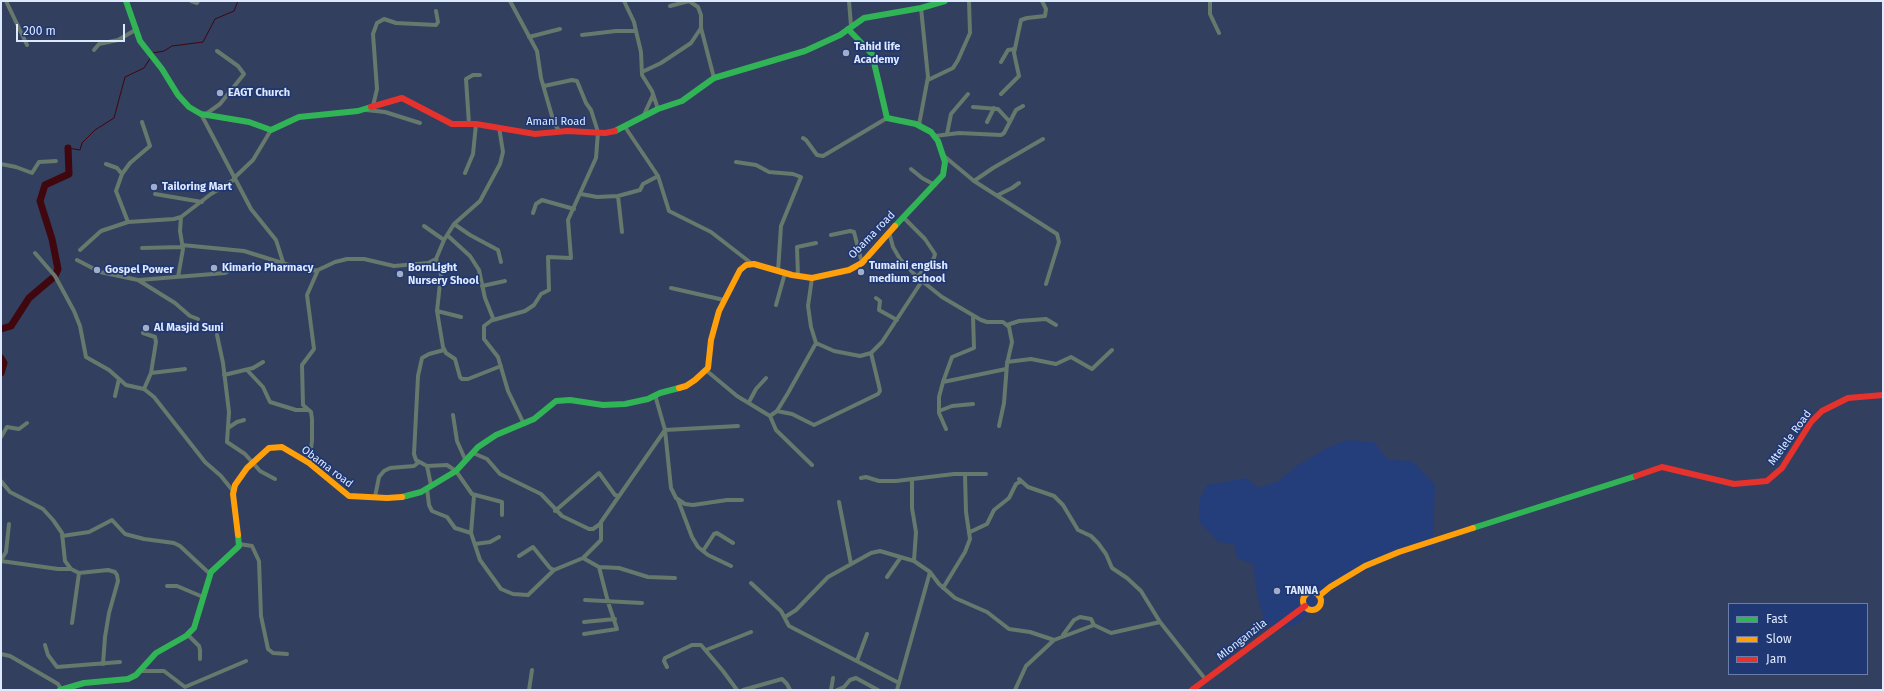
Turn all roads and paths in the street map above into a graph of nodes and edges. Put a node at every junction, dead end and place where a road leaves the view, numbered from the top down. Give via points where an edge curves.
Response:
1 (6, 1) edge
2 (126, 1) edge
3 (191, 1) edge
4 (198, 1) edge
5 (510, 1) edge
6 (624, 1) edge
7 (849, 1) edge
8 (946, 1) edge
9 (969, 1) edge
10 (1042, 1) edge
11 (1210, 1) edge
12 (670, 6) dead end
13 (921, 8) junction
14 (436, 11) dead end
15 (701, 28) junction
16 (850, 28) junction
17 (137, 29) junction
18 (560, 29) dead end
19 (636, 31) junction
20 (1219, 32) dead end
21 (582, 35) dead end
22 (529, 36) junction
23 (27, 45) dead end
24 (1015, 49) junction
25 (94, 50) dead end
26 (217, 51) dead end
27 (1001, 62) dead end
28 (642, 72) junction
29 (480, 75) dead end
30 (714, 78) junction
31 (928, 80) junction
32 (544, 86) junction
33 (968, 94) dead end
34 (1002, 94) dead end
35 (653, 96) junction
36 (1023, 106) dead end
37 (373, 107) junction
38 (973, 107) dead end
39 (994, 108) junction
40 (658, 109) junction
41 (361, 110) junction
42 (203, 114) junction
43 (643, 118) junction
44 (887, 118) junction
45 (142, 122) dead end
46 (987, 122) dead end
47 (1010, 122) junction
48 (420, 123) dead end
49 (469, 124) junction
50 (476, 124) junction
51 (919, 125) junction
52 (625, 127) junction
53 (499, 128) junction
54 (271, 130) junction
55 (559, 132) junction
56 (598, 132) junction
57 (947, 134) junction
58 (935, 136) junction
59 (803, 138) dead end
60 (1043, 139) dead end
61 (944, 156) junction
62 (56, 161) dead end
63 (736, 162) dead end
64 (1, 164) edge
65 (106, 164) dead end
66 (911, 168) dead end
67 (122, 174) junction
68 (465, 174) dead end
69 (658, 176) junction
70 (235, 178) junction
71 (974, 181) junction
72 (1019, 183) dead end
73 (935, 185) junction
74 (155, 194) dead end
75 (581, 194) junction
76 (998, 195) junction
77 (618, 196) junction
78 (202, 202) junction
79 (574, 209) junction
80 (533, 213) dead end
81 (181, 217) junction
82 (903, 217) junction
83 (128, 222) junction
84 (454, 224) junction
85 (424, 226) dead end
86 (622, 232) dead end
87 (889, 232) junction
88 (447, 235) junction
89 (831, 236) dead end
90 (444, 240) junction
91 (816, 243) dead end
92 (183, 246) junction
93 (142, 248) dead end
94 (80, 250) dead end
95 (35, 253) dead end
96 (436, 259) junction
97 (77, 260) dead end
98 (283, 262) junction
99 (501, 262) dead end
100 (751, 263) junction
101 (862, 263) junction
102 (237, 267) dead end
103 (318, 270) junction
104 (781, 272) junction
105 (798, 276) junction
106 (178, 277) junction
107 (917, 277) junction
108 (812, 278) junction
109 (138, 280) junction
110 (505, 281) dead end
111 (922, 281) junction
112 (1046, 284) dead end
113 (482, 286) junction
114 (671, 288) dead end
115 (876, 298) dead end
116 (724, 300) junction
117 (776, 305) dead end
118 (437, 311) junction
119 (973, 316) junction
120 (461, 317) dead end
121 (198, 319) dead end
122 (493, 320) junction
123 (897, 320) junction
124 (1007, 325) junction
125 (1056, 325) dead end
126 (143, 333) dead end
127 (217, 335) dead end
128 (816, 343) junction
129 (444, 350) junction
130 (1112, 350) dead end
131 (871, 353) junction
132 (263, 362) dead end
133 (1007, 362) junction
134 (501, 366) junction
135 (185, 369) dead end
136 (1006, 369) junction
137 (247, 370) junction
138 (706, 371) junction
139 (151, 373) junction
140 (224, 374) junction
141 (766, 378) dead end
142 (119, 379) junction
143 (942, 382) junction
144 (144, 389) junction
145 (655, 395) junction
146 (1883, 395) edge
147 (115, 396) dead end
148 (749, 402) junction
149 (973, 404) dead end
150 (308, 410) junction
151 (777, 411) junction
152 (939, 411) junction
153 (453, 415) dead end
154 (770, 416) junction
155 (244, 420) dead end
156 (27, 423) dead end
157 (524, 425) junction
158 (738, 426) dead end
159 (999, 426) dead end
160 (228, 428) junction
161 (946, 429) dead end
162 (665, 430) junction
163 (1, 437) edge
164 (473, 453) junction
165 (465, 459) junction
166 (253, 462) junction
167 (419, 462) junction
168 (308, 463) junction
169 (812, 465) dead end
170 (427, 466) junction
171 (456, 471) junction
172 (966, 474) junction
173 (986, 474) dead end
174 (861, 478) dead end
175 (275, 479) dead end
176 (912, 480) junction
177 (1, 481) edge
178 (429, 487) junction
179 (233, 491) junction
180 (474, 496) junction
181 (619, 496) junction
182 (375, 497) junction
183 (678, 500) junction
184 (742, 500) dead end
185 (839, 502) dead end
186 (555, 511) junction
187 (502, 515) dead end
188 (9, 524) dead end
189 (600, 524) junction
190 (970, 532) junction
191 (471, 533) junction
192 (62, 536) junction
193 (499, 537) dead end
194 (733, 543) dead end
195 (239, 544) junction
196 (475, 544) junction
197 (702, 551) junction
198 (519, 556) dead end
199 (901, 557) junction
200 (583, 558) junction
201 (1, 560) edge
202 (914, 561) junction
203 (852, 564) junction
204 (731, 566) dead end
205 (599, 567) junction
206 (71, 569) junction
207 (554, 570) junction
208 (930, 572) junction
209 (79, 573) junction
210 (210, 574) junction
211 (887, 577) dead end
212 (675, 578) dead end
213 (751, 583) dead end
214 (167, 586) dead end
215 (943, 588) junction
216 (1319, 596) junction
217 (203, 597) junction
218 (585, 600) dead end
219 (608, 602) junction
220 (642, 603) dead end
221 (1305, 606) junction
222 (785, 617) junction
223 (615, 619) junction
224 (584, 622) dead end
225 (1160, 622) junction
226 (72, 623) dead end
227 (1094, 625) junction
228 (750, 632) dead end
229 (584, 634) dead end
230 (868, 634) dead end
231 (188, 635) junction
232 (1062, 636) junction
233 (1054, 640) junction
234 (46, 645) dead end
235 (706, 650) junction
236 (1, 654) edge
237 (287, 654) dead end
238 (200, 659) dead end
239 (246, 661) dead end
240 (857, 661) junction
241 (120, 662) dead end
242 (103, 664) junction
243 (667, 667) dead end
244 (532, 670) dead end
245 (139, 671) junction
246 (834, 678) dead end
247 (1206, 680) junction
248 (899, 683) junction
249 (60, 690) edge
250 (529, 690) edge
251 (736, 690) edge
252 (744, 690) edge
253 (790, 690) edge
254 (831, 690) edge
255 (837, 690) edge
256 (878, 690) edge
257 (897, 690) edge
258 (1015, 690) edge
259 (1192, 690) edge

1 - 23 street
2 - 17 street
3 - 4 street
5 - 22 street
6 - 19 street
7 - 16 street
8 - 13 street, Amani Road
9 - 31 street via 970,33 958,60 953,68
10 - 24 street via 1046,15 1021,20
11 - 20 street via 1210,14
12 - 15 street via 685,1 695,4 701,15
13 - 16 street, Amani Road via 864,18
13 - 31 street
14 - 37 street via 436,25 396,23 384,19 378,23 373,34 377,89
15 - 28 street via 691,43
15 - 30 street
16 - 30 street, Amani Road via 805,51
16 - 44 street via 872,54
17 - 25 street via 118,40 100,44
17 - 42 street via 140,41 178,95 189,107
18 - 22 street
19 - 21 street
19 - 28 street
22 - 32 street via 538,54
24 - 27 street via 1008,50
24 - 34 street via 1019,76
26 - 42 street via 238,66 244,74 220,104
28 - 35 street
29 - 49 street via 466,79
30 - 40 street, Amani Road via 682,101
31 - 51 street
32 - 55 street
32 - 56 street via 578,81
33 - 57 street via 951,114
35 - 40 street
35 - 43 street
36 - 47 street via 1016,110
37 - 41 street, Amani Road
37 - 49 street, Amani Road via 402,98 447,122
38 - 39 street
39 - 46 street
39 - 47 street via 1000,110
40 - 43 street, Amani Road
41 - 48 street via 381,111
41 - 54 street, Amani Road via 299,117
42 - 54 street via 249,122
42 - 70 street
43 - 52 street, Amani Road
44 - 51 street
44 - 59 street via 823,156 818,155
45 - 67 street via 150,146 130,163
47 - 57 street via 1001,136
49 - 50 street, Amani Road
50 - 53 street, Amani Road
50 - 68 street via 473,154
51 - 58 street
52 - 56 street, Amani Road via 611,133
52 - 69 street
53 - 55 street, Amani Road via 530,134
53 - 84 street via 503,152 500,164 480,201
54 - 70 street via 253,160
55 - 56 street, Amani Road
56 - 75 street via 596,158
57 - 58 street
58 - 61 street, Obama road
60 - 71 street
61 - 71 street
61 - 73 street, Obama road via 943,175
62 - 64 street via 39,162 32,173
63 - 104 street via 756,165 769,172 801,177 781,226
65 - 67 street via 117,168
66 - 73 street
67 - 83 street via 116,191
69 - 77 street via 643,184 640,190
69 - 100 street via 669,210 711,232
70 - 78 street
70 - 98 street via 250,209 273,235
71 - 76 street
72 - 76 street
73 - 82 street, Obama road
74 - 78 street
75 - 77 street via 597,198
75 - 79 street
76 - 112 street via 1054,231 1059,238 1055,260
77 - 86 street
78 - 81 street
79 - 80 street via 543,200 536,204
79 - 122 street via 568,221 571,258 548,257 549,290 541,294 528,309
81 - 83 street
81 - 92 street via 179,224
82 - 87 street, Obama road
82 - 107 street via 935,253 934,258
83 - 94 street via 101,231
84 - 88 street
84 - 99 street via 498,250
85 - 90 street
87 - 101 street, Obama road
87 - 107 street via 896,254
88 - 90 street
88 - 113 street via 474,260
89 - 101 street via 854,232
90 - 96 street
91 - 105 street via 797,247
92 - 93 street
92 - 98 street via 244,251
92 - 106 street
95 - 142 street via 55,276 74,311 80,326 86,357
96 - 103 street via 428,264 394,266 364,259 346,259
96 - 118 street via 441,274
97 - 109 street via 95,270
98 - 103 street via 305,270
100 - 104 street, Obama road
100 - 116 street via 740,270
101 - 108 street, Obama road via 849,270
102 - 106 street via 225,273
103 - 150 street via 307,294 314,348 302,364 302,405
104 - 105 street, Obama road
104 - 117 street
105 - 108 street, Obama road
106 - 109 street
107 - 111 street
108 - 128 street via 808,306
109 - 121 street
110 - 113 street
111 - 119 street
111 - 123 street
113 - 122 street
114 - 116 street
115 - 123 street via 880,302 878,309
116 - 138 street via 711,340 711,353
118 - 120 street
118 - 129 street
119 - 124 street via 987,322 1003,322
119 - 143 street via 974,348 952,357
122 - 134 street via 485,325 484,338 498,357
123 - 131 street
124 - 125 street via 1019,321 1046,319
124 - 133 street via 1012,340
126 - 139 street via 156,337
127 - 140 street
128 - 131 street via 840,353 860,356
128 - 151 street
129 - 134 street via 455,359 458,374 462,379 472,378
129 - 167 street via 426,356 419,366 414,451 415,460
130 - 133 street via 1092,369 1071,357 1056,364 1031,359
131 - 151 street via 880,391 878,394 814,426 792,414
132 - 137 street
133 - 136 street
134 - 157 street via 508,391
135 - 139 street
136 - 143 street
136 - 159 street via 1004,403
137 - 140 street
137 - 150 street via 262,387 270,402 296,410
138 - 145 street, Obama road via 686,386
138 - 148 street via 737,396
139 - 144 street
140 - 160 street via 229,412
141 - 148 street
142 - 144 street via 130,386
142 - 147 street
143 - 152 street
144 - 179 street via 158,401 205,462
145 - 157 street, Obama road via 642,401 615,405 561,399
145 - 162 street
146 - 216 street, Mtelele Road via 1848,398 1822,411 1811,422 1782,468 1767,481 1734,484 1665,467 1399,552 1365,566
148 - 154 street
149 - 152 street via 957,405
150 - 168 street via 312,415 313,434
151 - 154 street
152 - 161 street
153 - 165 street via 457,441
154 - 169 street via 776,430
155 - 160 street
156 - 163 street via 19,429 7,427
157 - 164 street, Obama road via 496,434
158 - 162 street
160 - 166 street via 228,444 240,450
162 - 181 street
162 - 183 street via 671,488
164 - 165 street, Obama road
164 - 186 street via 487,459 498,472 542,494
165 - 171 street, Obama road
166 - 168 street, Obama road via 269,448 278,446
166 - 175 street via 260,471
166 - 179 street, Obama road
167 - 170 street
167 - 182 street via 414,466 388,468 384,471
168 - 182 street, Obama road via 349,496
170 - 171 street via 447,466
170 - 178 street
171 - 178 street, Obama road
171 - 180 street
172 - 173 street
172 - 176 street
172 - 190 street via 966,512
174 - 176 street via 879,481
176 - 202 street via 912,508 916,532
177 - 192 street via 10,492 46,511 58,526
178 - 182 street, Obama road via 409,496
178 - 191 street via 428,505 432,511 447,517 455,528
179 - 195 street
180 - 187 street via 502,502
180 - 191 street
181 - 186 street via 599,473
181 - 189 street
183 - 184 street via 693,505
183 - 197 street via 692,537
185 - 203 street
186 - 189 street via 588,529
188 - 201 street via 6,552
189 - 200 street via 601,540
190 - 215 street via 965,552
190 - 225 street via 987,524 994,510 1009,498 1020,480 1028,487 1054,496 1063,505 1078,530 1091,536 1098,543 1112,568 1128,578 1141,591
191 - 196 street
192 - 206 street via 65,561
192 - 210 street via 89,532 112,520 125,534 180,546
193 - 196 street via 490,542
194 - 197 street via 717,533 712,535
195 - 210 street via 238,548
195 - 237 street via 252,546 259,560 261,616 268,649
196 - 207 street via 480,560 499,587 509,593 528,595
197 - 204 street
198 - 207 street via 533,547
199 - 202 street
199 - 203 street via 880,551
199 - 211 street
200 - 205 street
200 - 207 street
201 - 206 street via 58,570
202 - 208 street
203 - 222 street via 825,579 796,610
205 - 212 street via 619,568 654,579
205 - 219 street
206 - 209 street
208 - 215 street
208 - 248 street
209 - 226 street
209 - 242 street via 102,570 112,571 117,575 118,582 105,636
210 - 217 street
213 - 222 street
214 - 217 street via 177,586
215 - 233 street via 959,600 987,612 1009,629 1030,632
216 - 221 street via 1314,593 1306,595 1303,600
216 - 221 street via 1320,604 1316,608 1311,610
217 - 231 street via 195,625
218 - 219 street
219 - 220 street
219 - 223 street
221 - 247 street, Mlonganzila
222 - 240 street via 789,626
223 - 224 street
223 - 229 street via 617,630
225 - 227 street via 1111,633
225 - 247 street
227 - 232 street
227 - 232 street via 1091,619 1080,617 1074,620
228 - 235 street
230 - 240 street
231 - 238 street via 198,646
231 - 245 street via 156,653
232 - 233 street
233 - 258 street via 1026,666
234 - 242 street via 48,655 57,667
235 - 243 street via 700,645 692,645 665,658
235 - 251 street
236 - 249 street via 10,656 58,684
239 - 245 street via 185,687 164,671
240 - 248 street
241 - 242 street
244 - 250 street
245 - 249 street via 125,680 99,681
246 - 254 street
247 - 259 street, Mlonganzila
248 - 257 street
252 - 253 street via 782,679
255 - 256 street via 856,678

